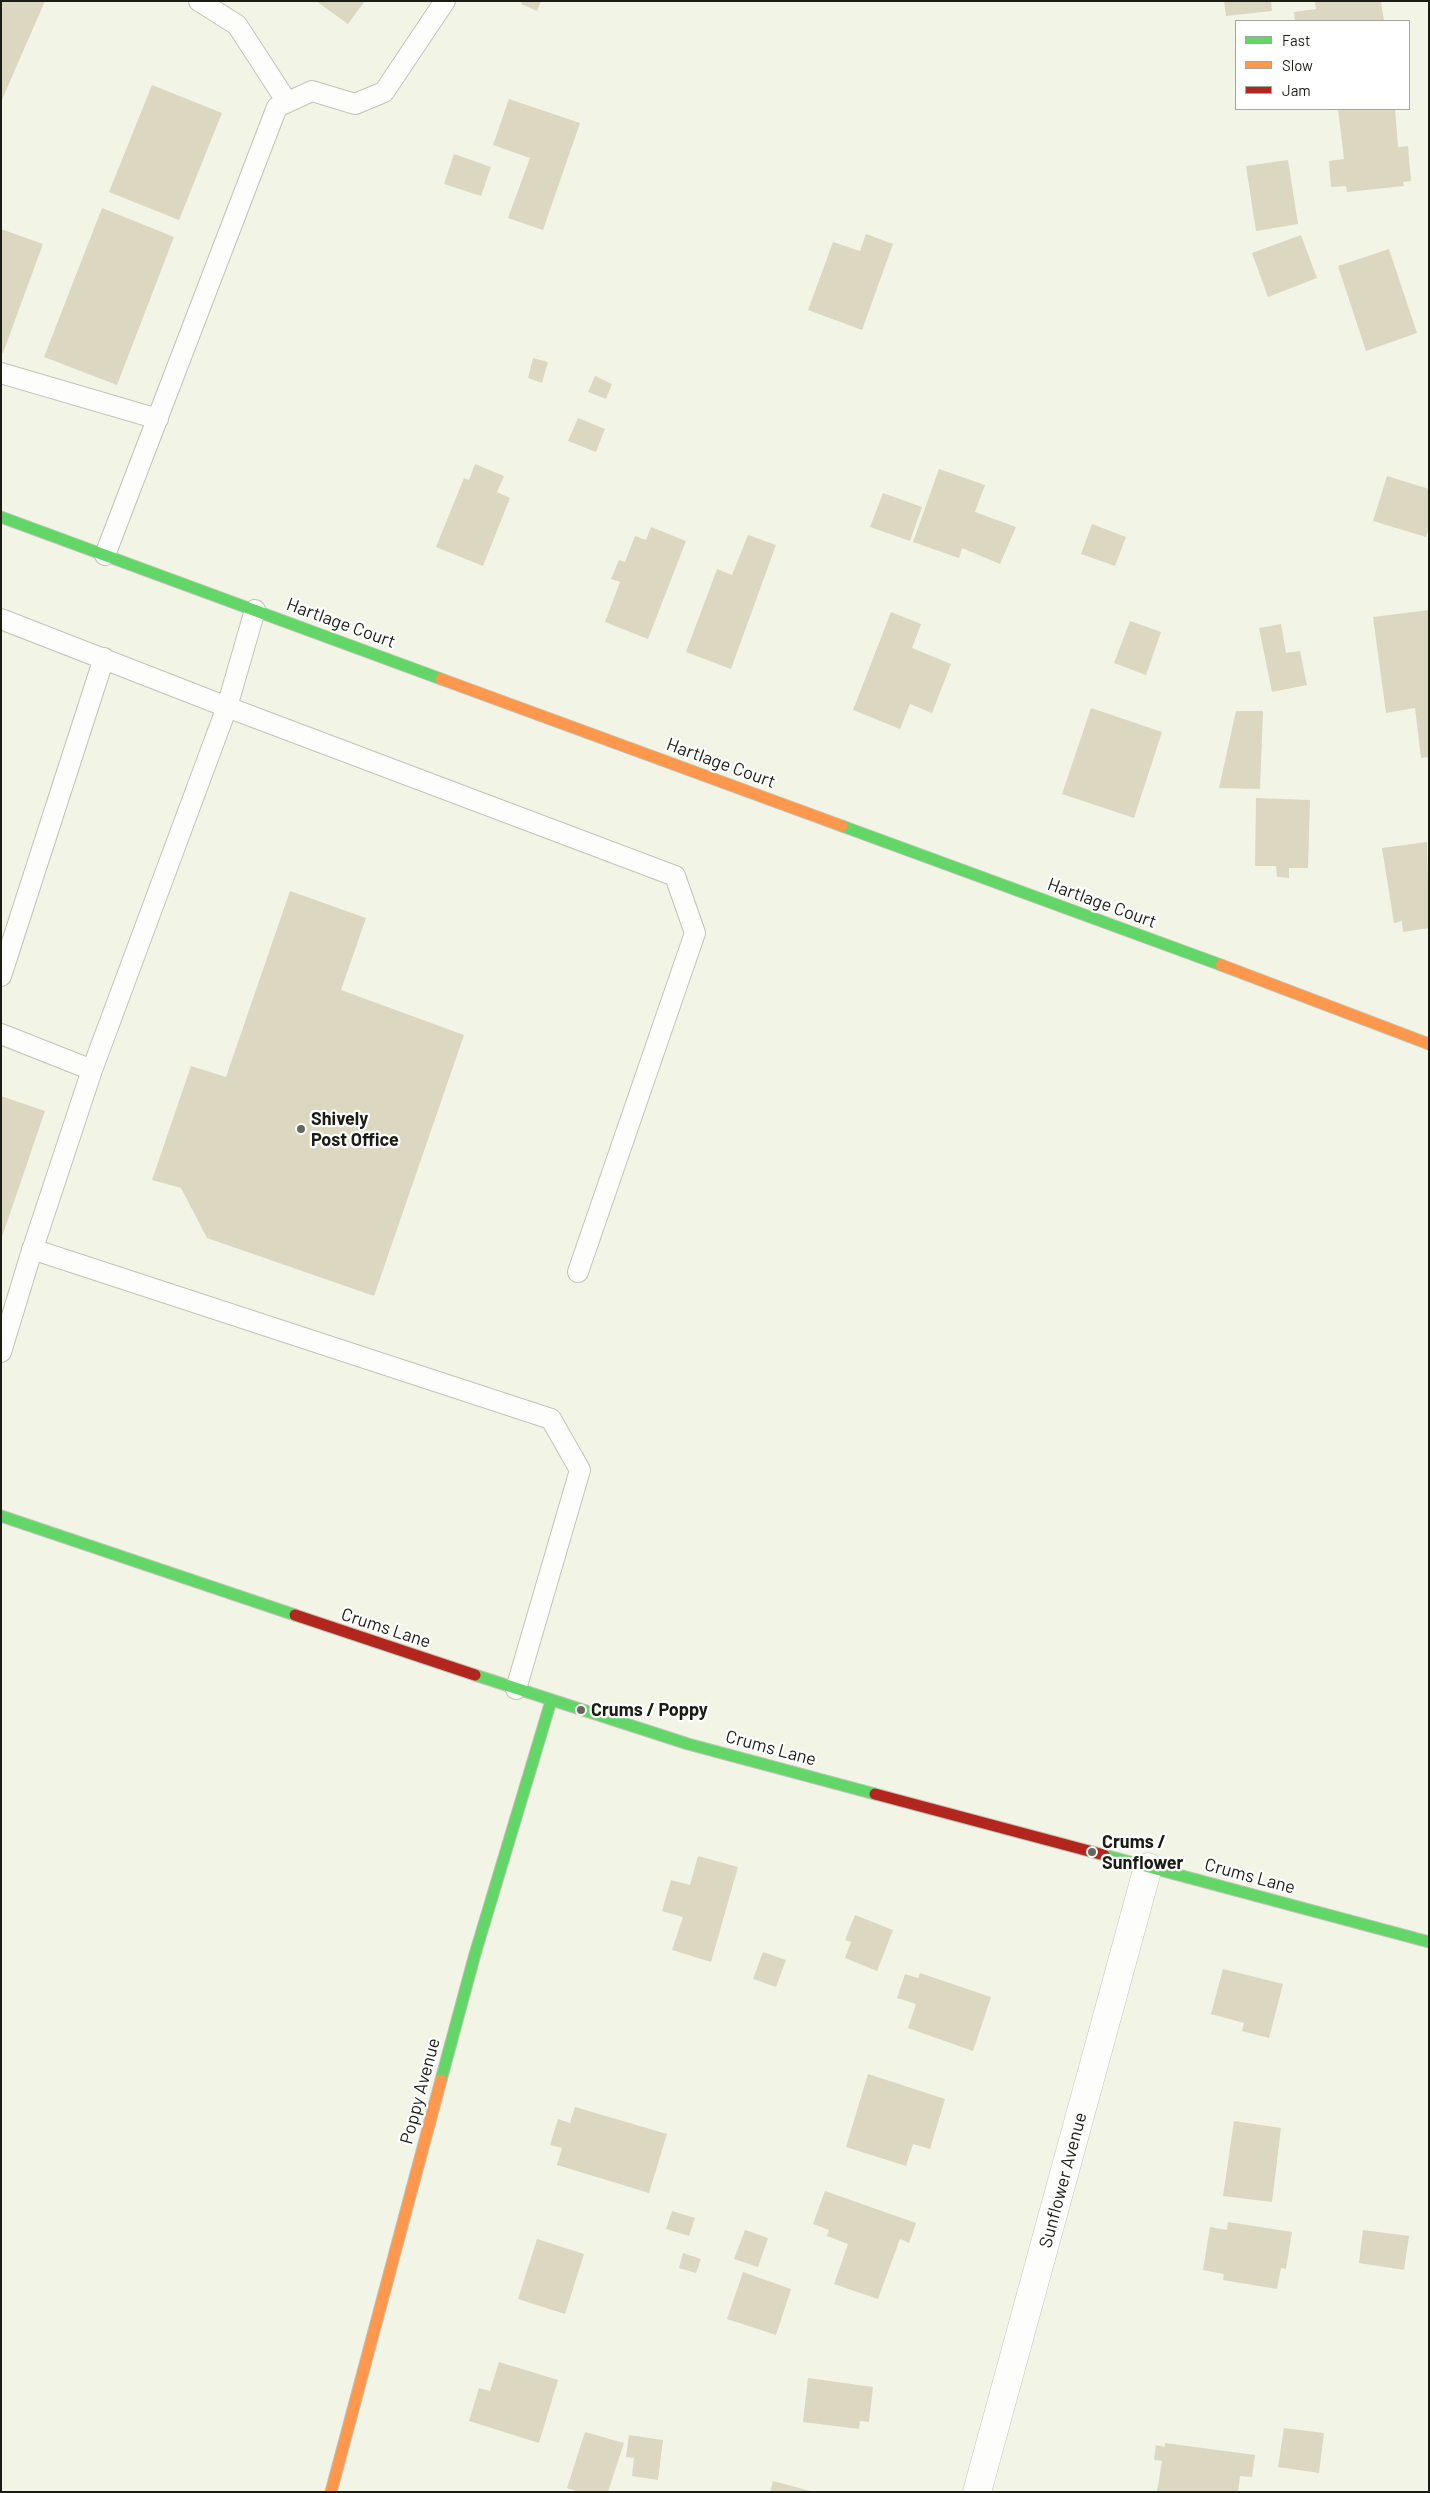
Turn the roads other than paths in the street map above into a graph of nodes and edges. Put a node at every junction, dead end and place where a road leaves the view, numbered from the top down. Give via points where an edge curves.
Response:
1 (200, 1) edge
2 (445, 1) edge
3 (287, 102) junction
4 (1, 373) edge
5 (158, 419) junction
6 (1, 517) edge
7 (105, 555) junction
8 (255, 610) junction
9 (1, 619) edge
10 (104, 658) junction
11 (227, 707) junction
12 (1, 976) edge
13 (1, 1034) edge
14 (1429, 1044) edge
15 (92, 1070) junction
16 (32, 1249) junction
17 (578, 1272) dead end
18 (1, 1352) edge
19 (1, 1516) edge
20 (516, 1689) junction
21 (551, 1701) junction
22 (1148, 1867) junction
23 (1429, 1942) edge
24 (331, 2492) edge
25 (977, 2492) edge

1 - 3 lane via 237,25
2 - 3 lane via 384,92 355,104 312,91
3 - 5 lane via 277,106
4 - 5 lane
5 - 7 lane
6 - 7 street, Hartlage Court
7 - 8 street, Hartlage Court
8 - 11 lane
8 - 14 street, Hartlage Court
9 - 10 lane
10 - 11 lane
10 - 12 lane
11 - 15 lane
11 - 17 lane via 676,876 695,933
13 - 15 lane
15 - 16 lane
16 - 18 lane
16 - 20 lane via 551,1419 580,1470
19 - 20 street, Crums Lane
20 - 21 street, Crums Lane
21 - 22 street, Crums Lane via 688,1744
21 - 24 street, Poppy Avenue via 475,1954
22 - 23 street, Crums Lane
22 - 25 street, Sunflower Avenue

